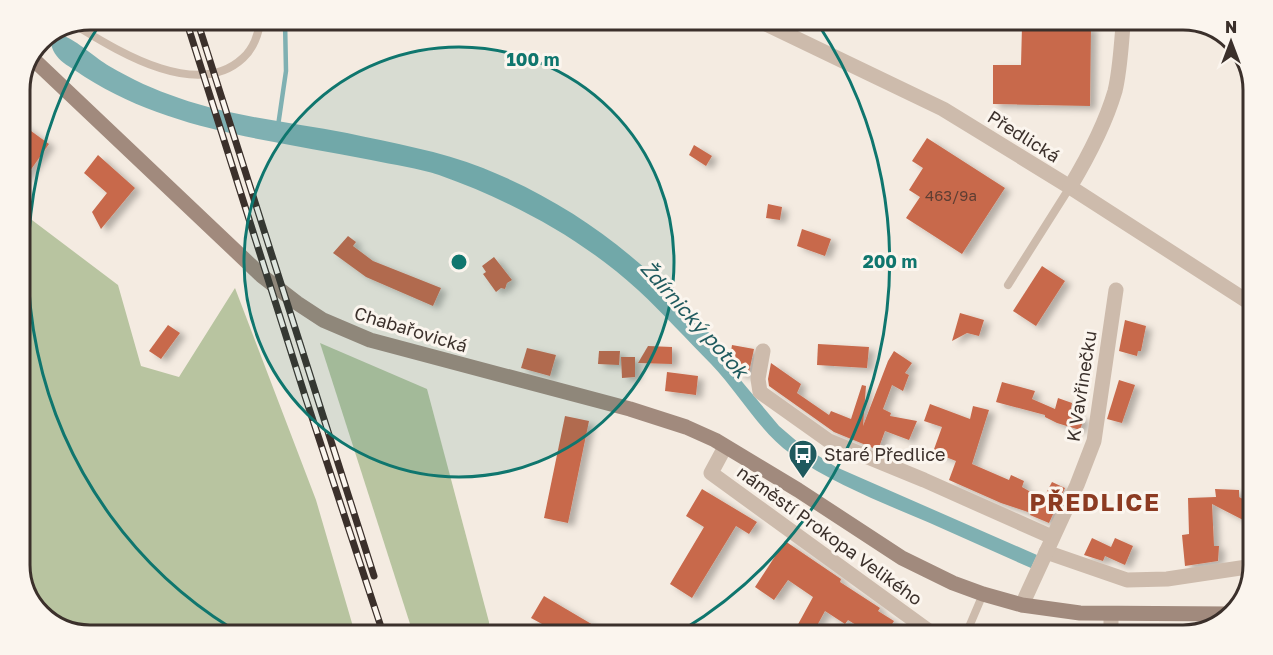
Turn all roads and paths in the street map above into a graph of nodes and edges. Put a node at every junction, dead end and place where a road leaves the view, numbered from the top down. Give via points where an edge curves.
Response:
1 (85, 30) edge
2 (258, 30) edge
3 (778, 30) edge
4 (1122, 30) edge
5 (36, 62) edge
6 (1070, 187) junction
7 (1008, 285) dead end
8 (1116, 290) dead end
9 (1243, 298) edge
10 (763, 351) dead end
11 (725, 447) junction
12 (1052, 537) junction
13 (1046, 552) junction
14 (1243, 567) edge
15 (983, 594) junction
16 (1022, 605) junction
17 (1111, 614) junction
18 (1218, 614) edge
19 (921, 625) edge
20 (970, 625) edge
21 (1111, 625) edge

1 - 2 lane via 152,65 199,74 228,69 240,61 255,41
3 - 6 street, Předlická via 943,109
4 - 6 street via 1115,89 1103,124
5 - 11 main road, Chabařovická via 262,276 323,320 391,347 659,417
6 - 7 lane
6 - 9 street, Předlická
8 - 12 street, K Vavřinečku via 1094,441
10 - 12 street via 758,378 760,392 829,441
11 - 15 main road, náměstí Prokopa Velikého via 902,558
11 - 19 street, náměstí Prokopa Velikého via 711,473
12 - 13 street, K Vavřinečku
13 - 14 street via 1127,580 1167,579
13 - 16 street
15 - 16 main road, náměstí Prokopa Velikého
15 - 20 lane
16 - 17 main road, náměstí Prokopa Velikého
17 - 18 main road, náměstí Prokopa Velikého
17 - 21 street

